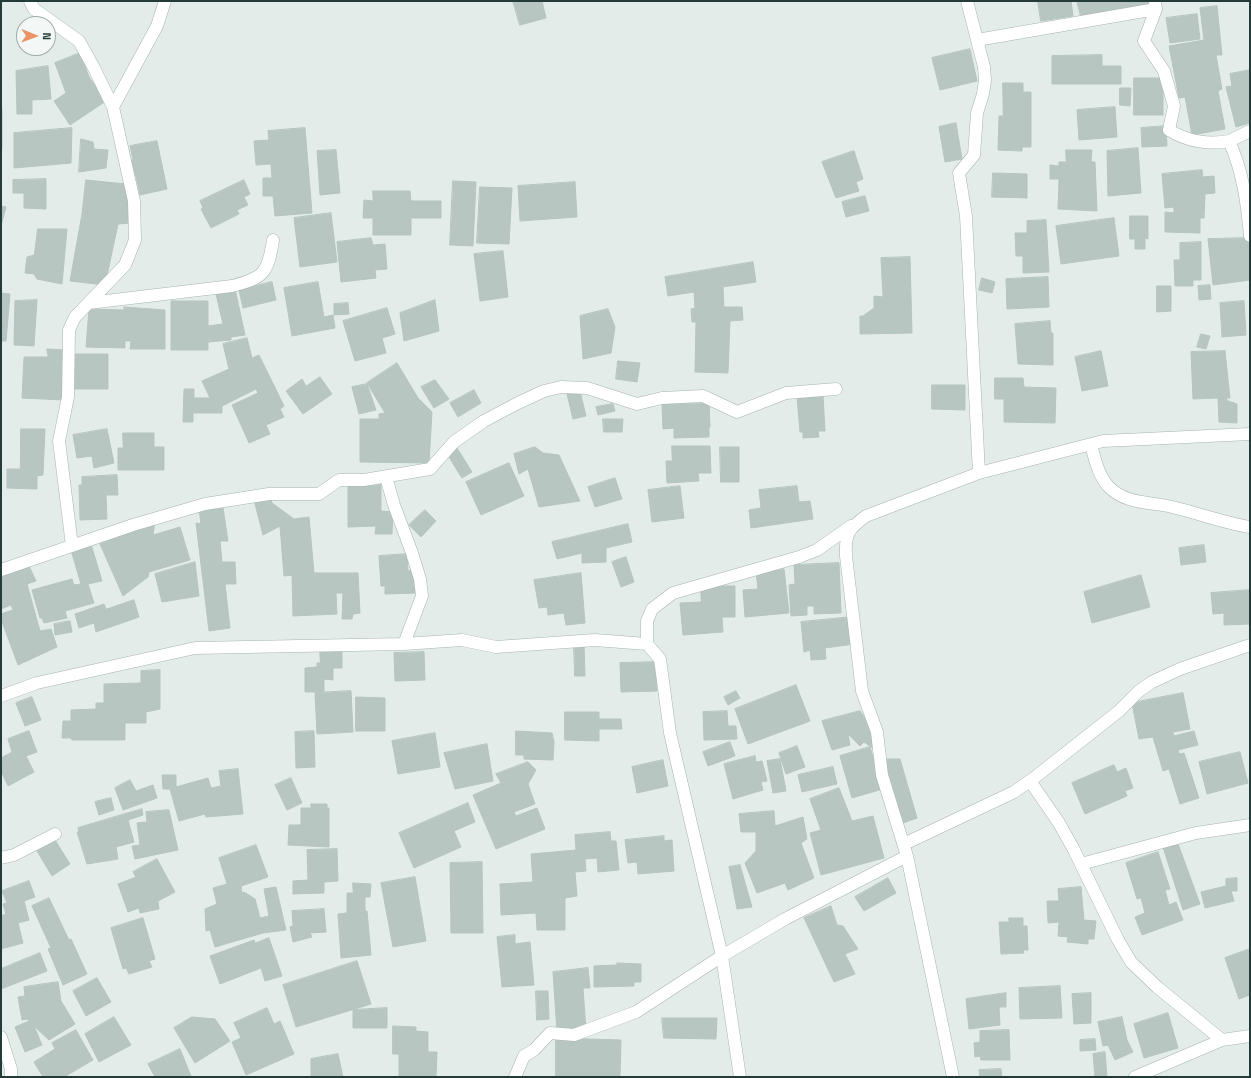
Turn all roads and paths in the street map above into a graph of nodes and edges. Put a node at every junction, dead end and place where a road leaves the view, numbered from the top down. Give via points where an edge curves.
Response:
1 (30, 1) edge
2 (166, 1) edge
3 (967, 1) edge
4 (1155, 5) edge
5 (977, 40) junction
6 (113, 107) junction
7 (1250, 131) edge
8 (1229, 142) junction
9 (1250, 236) edge
10 (273, 240) dead end
11 (89, 303) junction
12 (836, 389) dead end
13 (1250, 434) edge
14 (1091, 445) junction
15 (979, 473) junction
16 (386, 477) junction
17 (852, 526) junction
18 (1250, 527) edge
19 (72, 546) junction
20 (1, 570) edge
21 (404, 644) junction
22 (647, 644) junction
23 (1250, 646) edge
24 (1, 696) edge
25 (1030, 781) junction
26 (1250, 825) edge
27 (55, 834) dead end
28 (906, 850) junction
29 (1, 858) edge
30 (1081, 864) junction
31 (722, 956) junction
32 (1250, 1036) edge
33 (1, 1037) edge
34 (1222, 1040) junction
35 (11, 1077) edge
36 (515, 1077) edge
37 (740, 1077) edge
38 (953, 1077) edge
39 (1135, 1077) edge

1 - 6 street via 34,9 79,41
2 - 6 street via 157,26
3 - 5 street
4 - 5 street
4 - 8 street via 1144,41 1164,71 1174,106 1169,130 1180,137 1193,140
5 - 15 street via 984,67 983,94 976,113 974,155 958,173 966,216
6 - 11 street via 134,201 135,240 126,265
7 - 8 street
8 - 9 street via 1237,160 1247,206
10 - 11 street via 270,260 264,273 251,281 232,286
11 - 19 street via 75,317 69,330 68,397 59,441
12 - 16 street via 786,393 737,412 703,396 662,398 637,404 587,388 561,387 544,391 484,421 454,442 430,469
13 - 14 street via 1103,441
14 - 15 street
14 - 18 street via 1100,475 1116,494
15 - 17 street via 866,516
16 - 19 street via 339,480 318,494 269,494 205,504
16 - 21 street via 420,579 422,596
17 - 22 street via 817,550 799,557 673,593 652,609 647,621
17 - 28 street via 845,540 862,691 877,732 882,775
19 - 20 street
21 - 22 street via 462,640 496,646 595,640
21 - 24 street via 195,648 37,683
22 - 31 street via 660,659 670,733
23 - 25 street via 1180,669 1152,682
25 - 28 street
25 - 30 street via 1059,823
26 - 30 street via 1196,833
27 - 29 street via 14,855
28 - 31 street
28 - 38 street
30 - 34 street via 1131,962 1157,987
31 - 36 street via 636,1012 574,1035 550,1033 534,1050 524,1056
31 - 37 street
32 - 34 street
33 - 35 street
34 - 39 street

